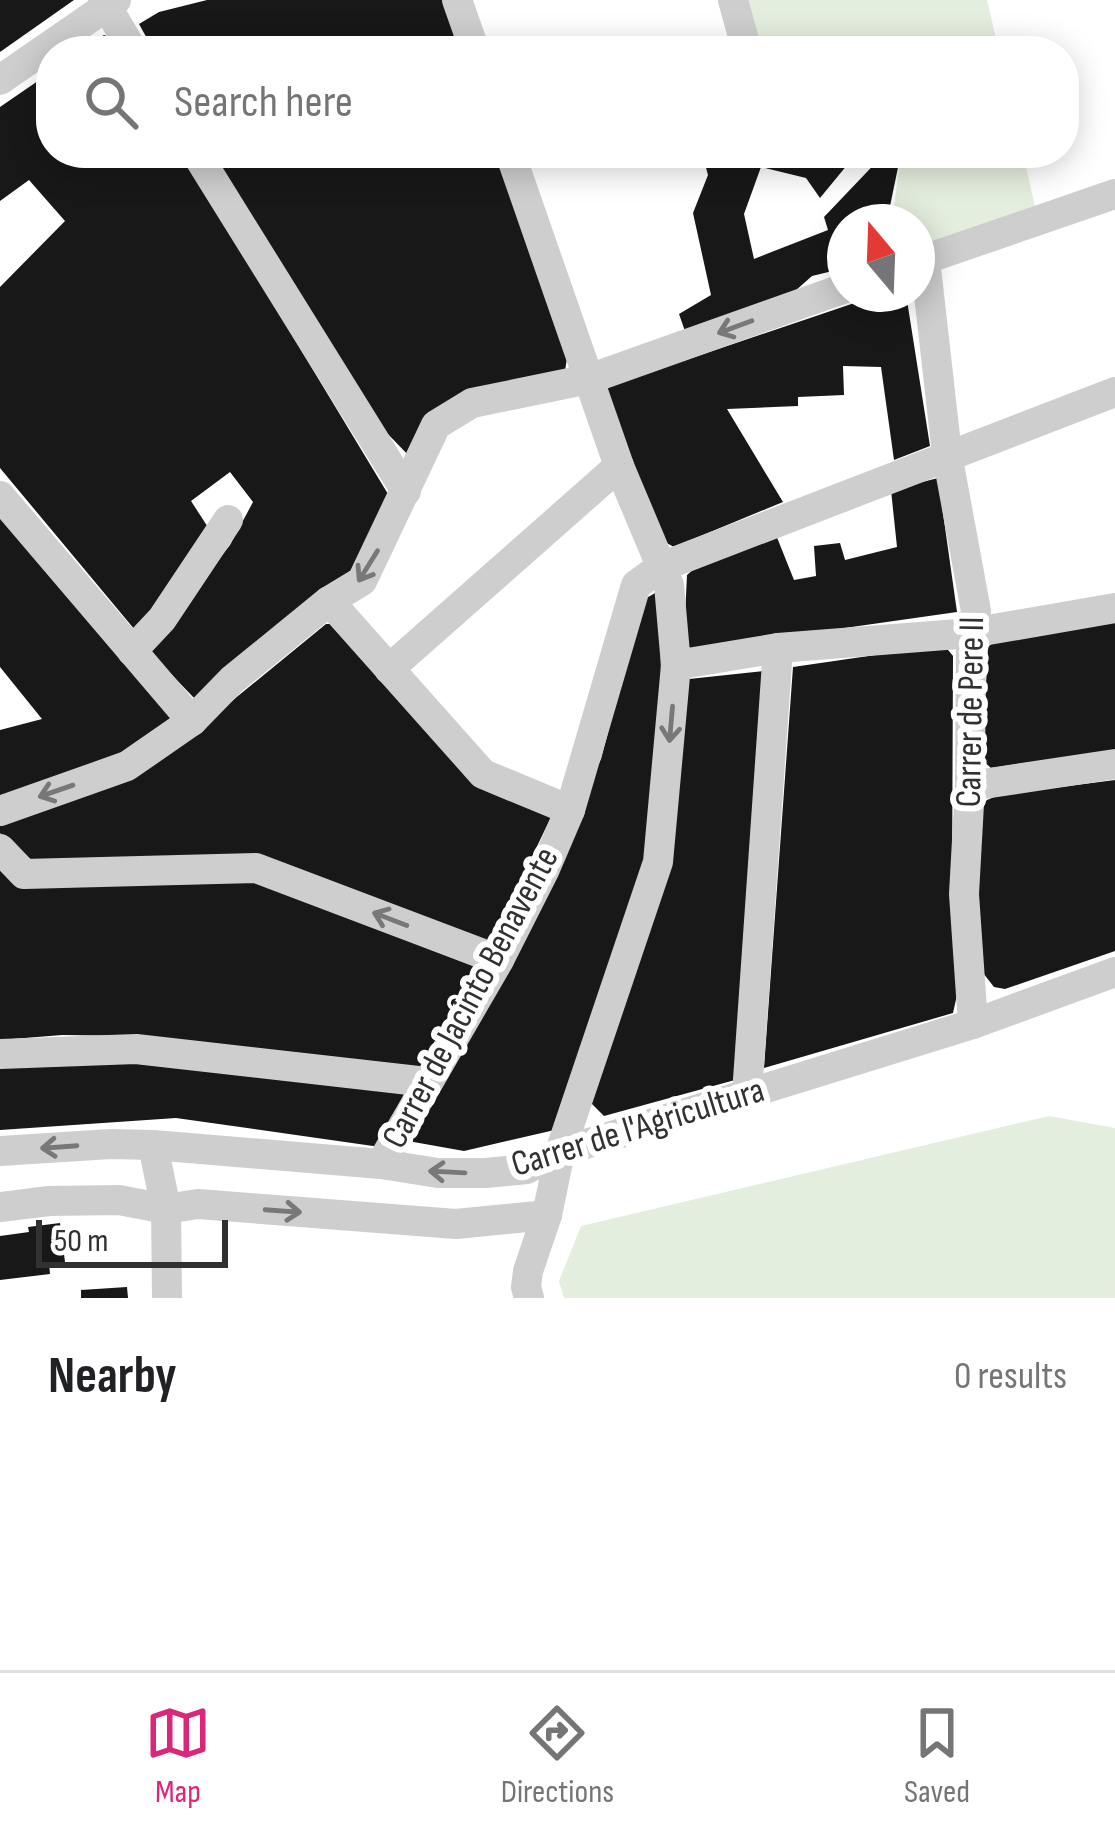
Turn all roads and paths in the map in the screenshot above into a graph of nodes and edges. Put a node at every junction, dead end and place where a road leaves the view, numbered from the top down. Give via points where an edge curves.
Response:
1 (457, 0) edge
2 (733, 0) edge
3 (108, 2) edge
4 (61, 36) edge
5 (125, 36) edge
6 (470, 36) edge
7 (743, 36) edge
8 (36, 54) edge
9 (0, 80) edge
10 (205, 168) edge
11 (515, 168) edge
12 (1115, 194) edge
13 (935, 255) edge
14 (827, 294) edge
15 (928, 312) edge
16 (589, 379) junction
17 (1115, 392) edge
18 (947, 454) junction
19 (619, 466) junction
20 (406, 491) junction
21 (0, 496) edge
22 (228, 520) dead end
23 (661, 567) junction
24 (329, 601) junction
25 (1115, 608) edge
26 (971, 632) junction
27 (778, 648) junction
28 (132, 651) junction
29 (676, 665) junction
30 (389, 669) junction
31 (192, 721) junction
32 (1115, 764) edge
33 (970, 786) junction
34 (0, 811) edge
35 (570, 811) junction
36 (0, 848) edge
37 (499, 960) junction
38 (1115, 972) edge
39 (973, 1024) junction
40 (0, 1054) edge
41 (427, 1082) junction
42 (747, 1094) junction
43 (153, 1144) junction
44 (0, 1151) edge
45 (560, 1152) junction
46 (381, 1164) junction
47 (0, 1207) edge
48 (166, 1209) junction
49 (547, 1215) junction
50 (167, 1298) edge
51 (529, 1298) edge

1 - 6 street
2 - 7 street
3 - 4 street
3 - 5 street
8 - 9 street
10 - 20 street
11 - 16 street
12 - 13 street
14 -> 16 street
15 - 18 street, Carrer de Pere II
16 - 19 street
16 - 20 street via 472,403 436,425
17 - 18 street
18 - 23 street
18 - 26 street, Carrer de Pere II via 976,611
19 - 23 street
19 - 30 street
20 -> 24 street via 362,581
21 - 28 street
22 - 28 street
23 - 29 street
23 - 35 street, Carrer de Jacinto Benavente via 636,585
24 - 30 street
24 - 31 street
25 - 26 street
26 - 27 street
26 - 33 street, Carrer de Pere II
27 - 29 street
27 - 42 street
28 - 31 street
29 -> 45 street via 658,862
30 - 35 street via 483,774
31 -> 34 street via 127,766
32 - 33 street
33 - 39 street, Carrer de Pere II via 964,894
35 - 37 street, Carrer de Jacinto Benavente
37 -> 36 street via 256,868 24,874
37 - 41 street, Carrer de Jacinto Benavente
38 - 39 street, Carrer de l'Agricultura
39 - 42 street, Carrer de l'Agricultura
40 - 41 street via 136,1049
41 - 46 street, Carrer de Jacinto Benavente
42 - 45 street, Carrer de l'Agricultura
43 -> 44 street, Carrer de l'Agricultura
43 - 46 street, Carrer de l'Agricultura
43 - 48 street
45 -> 46 street, Carrer de l'Agricultura via 527,1169 486,1173
45 - 49 street
47 - 48 street via 119,1201
48 -> 49 street via 198,1204 456,1224
48 - 50 street
49 - 51 street via 528,1271

